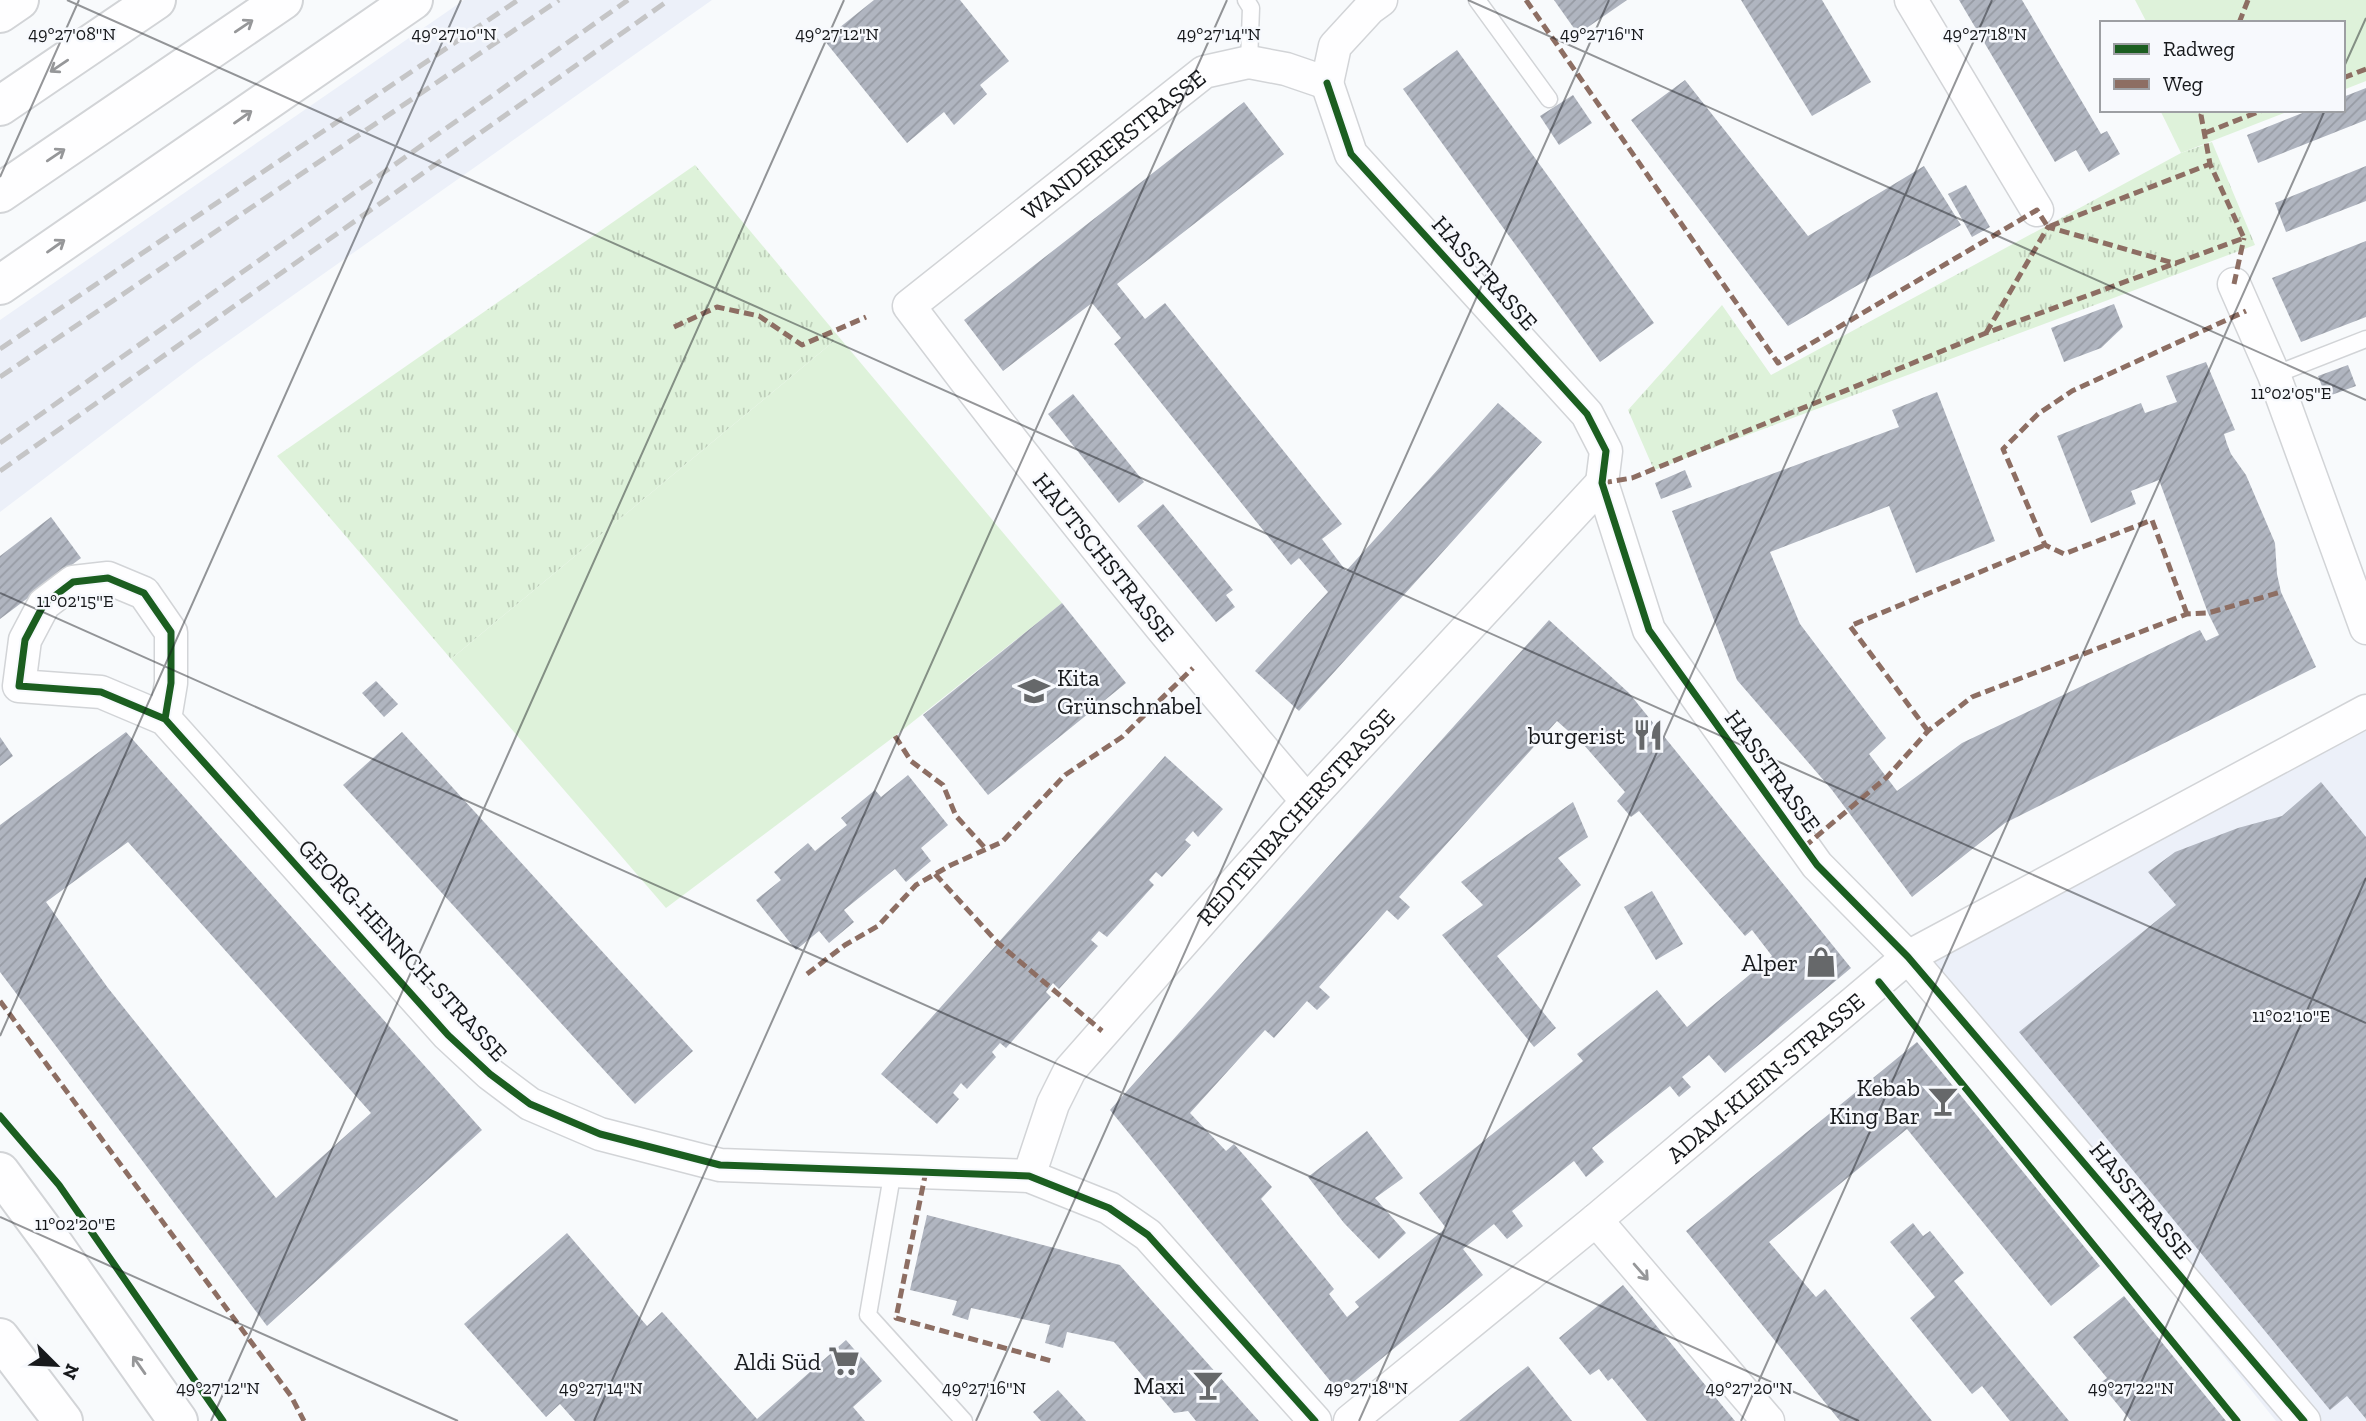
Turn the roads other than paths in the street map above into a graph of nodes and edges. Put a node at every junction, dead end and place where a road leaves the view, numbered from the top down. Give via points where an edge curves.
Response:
1 (19, 0) edge
2 (156, 0) edge
3 (283, 0) edge
4 (413, 0) edge
5 (1246, 0) edge
6 (1381, 0) edge
7 (1476, 0) edge
8 (1911, 0) edge
9 (0, 13) edge
10 (1248, 62) junction
11 (1327, 83) junction
12 (1549, 99) dead end
13 (0, 106) edge
14 (0, 193) edge
15 (2037, 210) dead end
16 (2234, 284) dead end
17 (0, 285) edge
18 (909, 306) joint
19 (2366, 340) edge
20 (2274, 375) junction
21 (1602, 483) junction
22 (2366, 628) edge
23 (10, 688) edge
24 (2366, 711) edge
25 (166, 719) junction
26 (1307, 802) junction
27 (1908, 957) junction
28 (893, 1170) junction
29 (0, 1172) edge
30 (1029, 1176) junction
31 (1596, 1220) junction
32 (0, 1339) edge
33 (63, 1421) edge
34 (178, 1421) edge
35 (964, 1421) edge
36 (1315, 1421) edge
37 (1350, 1421) edge
38 (1768, 1421) edge
39 (2304, 1421) edge

1 - 9 main road
2 -> 13 main road
14 -> 3 main road
17 -> 4 main road
5 - 10 lane via 1251,8
6 - 11 street via 1335,46
7 - 12 lane
8 - 15 street
10 - 11 street, WANDERERSTRASSE
10 - 18 street, WANDERERSTRASSE via 1204,72
11 - 21 street, HASSTRASSE via 1351,154 1587,414 1606,451
16 - 20 street
18 - 26 street, HAUTSCHSTRASSE via 1193,668
19 - 20 lane
20 - 22 street
21 - 26 street, REDTENBACHERSTRASSE
21 - 27 street, HASSTRASSE via 1649,630 1817,864
23 - 25 street, GEORG-HENNCH-STRASSE via 101,692
23 - 25 street, GEORG-HENNCH-STRASSE via 25,640 44,604 73,582 108,578 144,593 171,632
24 - 27 street, ADAM-KLEIN-STRASSE
25 - 28 street, GEORG-HENNCH-STRASSE via 448,1035 530,1104 600,1134 720,1165
26 - 30 street, REDTENBACHERSTRASSE via 1070,1070 1053,1104
27 - 31 street, ADAM-KLEIN-STRASSE
27 - 39 street, HASSTRASSE
28 - 30 street, GEORG-HENNCH-STRASSE
28 - 35 lane via 868,1315
34 -> 29 main road
30 - 36 street, GEORG-HENNCH-STRASSE via 1109,1208 1148,1235
31 - 37 street, ADAM-KLEIN-STRASSE
31 -> 38 street
32 - 33 main road

